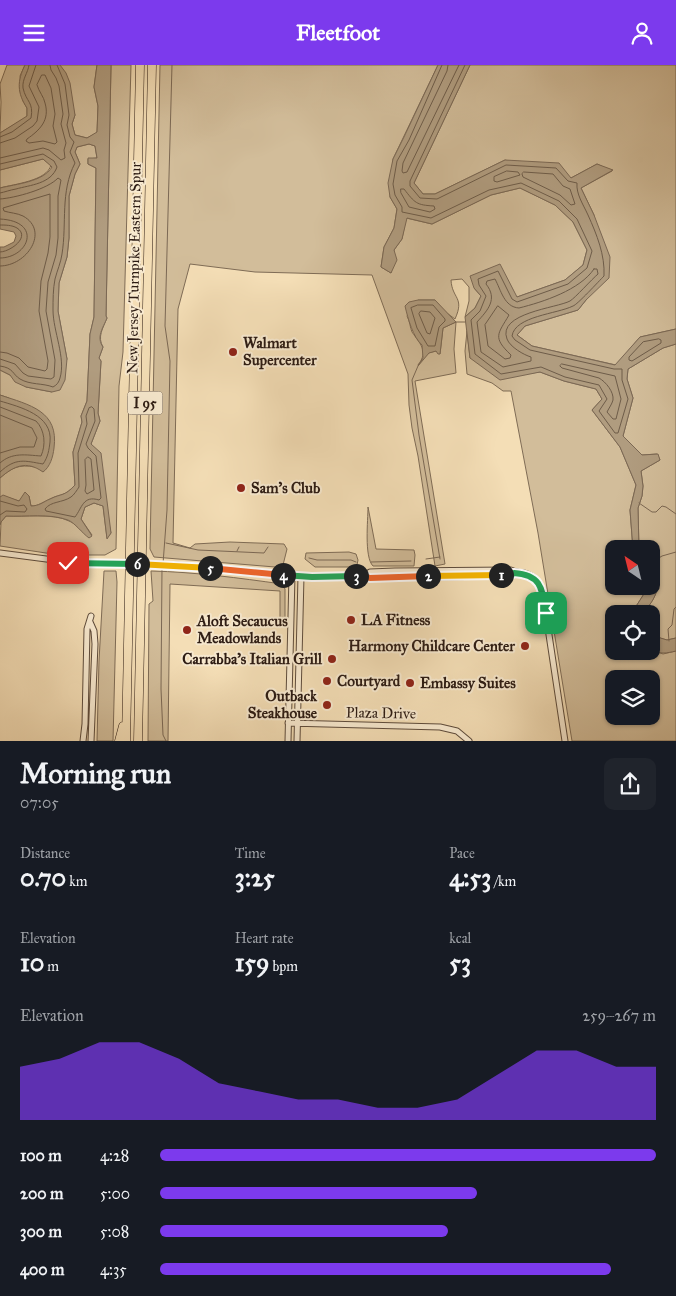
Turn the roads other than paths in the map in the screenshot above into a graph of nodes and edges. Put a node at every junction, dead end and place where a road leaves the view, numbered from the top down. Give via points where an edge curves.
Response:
1 (140, 65) edge
2 (152, 65) edge
3 (0, 553) edge
4 (292, 575) junction
5 (301, 576) junction
6 (91, 616) dead end
7 (90, 623) junction
8 (126, 710) junction
9 (288, 723) junction
10 (297, 724) junction
11 (83, 741) edge
12 (91, 741) edge
13 (119, 741) edge
14 (126, 741) edge
15 (138, 741) edge
16 (288, 741) edge
17 (297, 741) edge
18 (469, 741) edge
19 (566, 741) edge

1 - 8 highway, New Jersey Turnpike Eastern Spur / I 95
2 - 15 highway, New Jersey Turnpike Eastern Spur / I 95
3 - 4 street, bridge via 59,562 175,565
4 - 5 street
4 - 9 street
5 - 10 street
5 - 19 street via 511,570 536,579 541,587
6 - 7 street
7 - 11 street via 87,629
7 - 12 street via 95,644
8 - 13 highway
8 - 14 highway, New Jersey Turnpike Eastern Spur / I 95
9 - 10 street, Plaza Drive
9 - 16 street
10 - 17 street
10 - 18 street, Plaza Drive via 442,727 457,731

